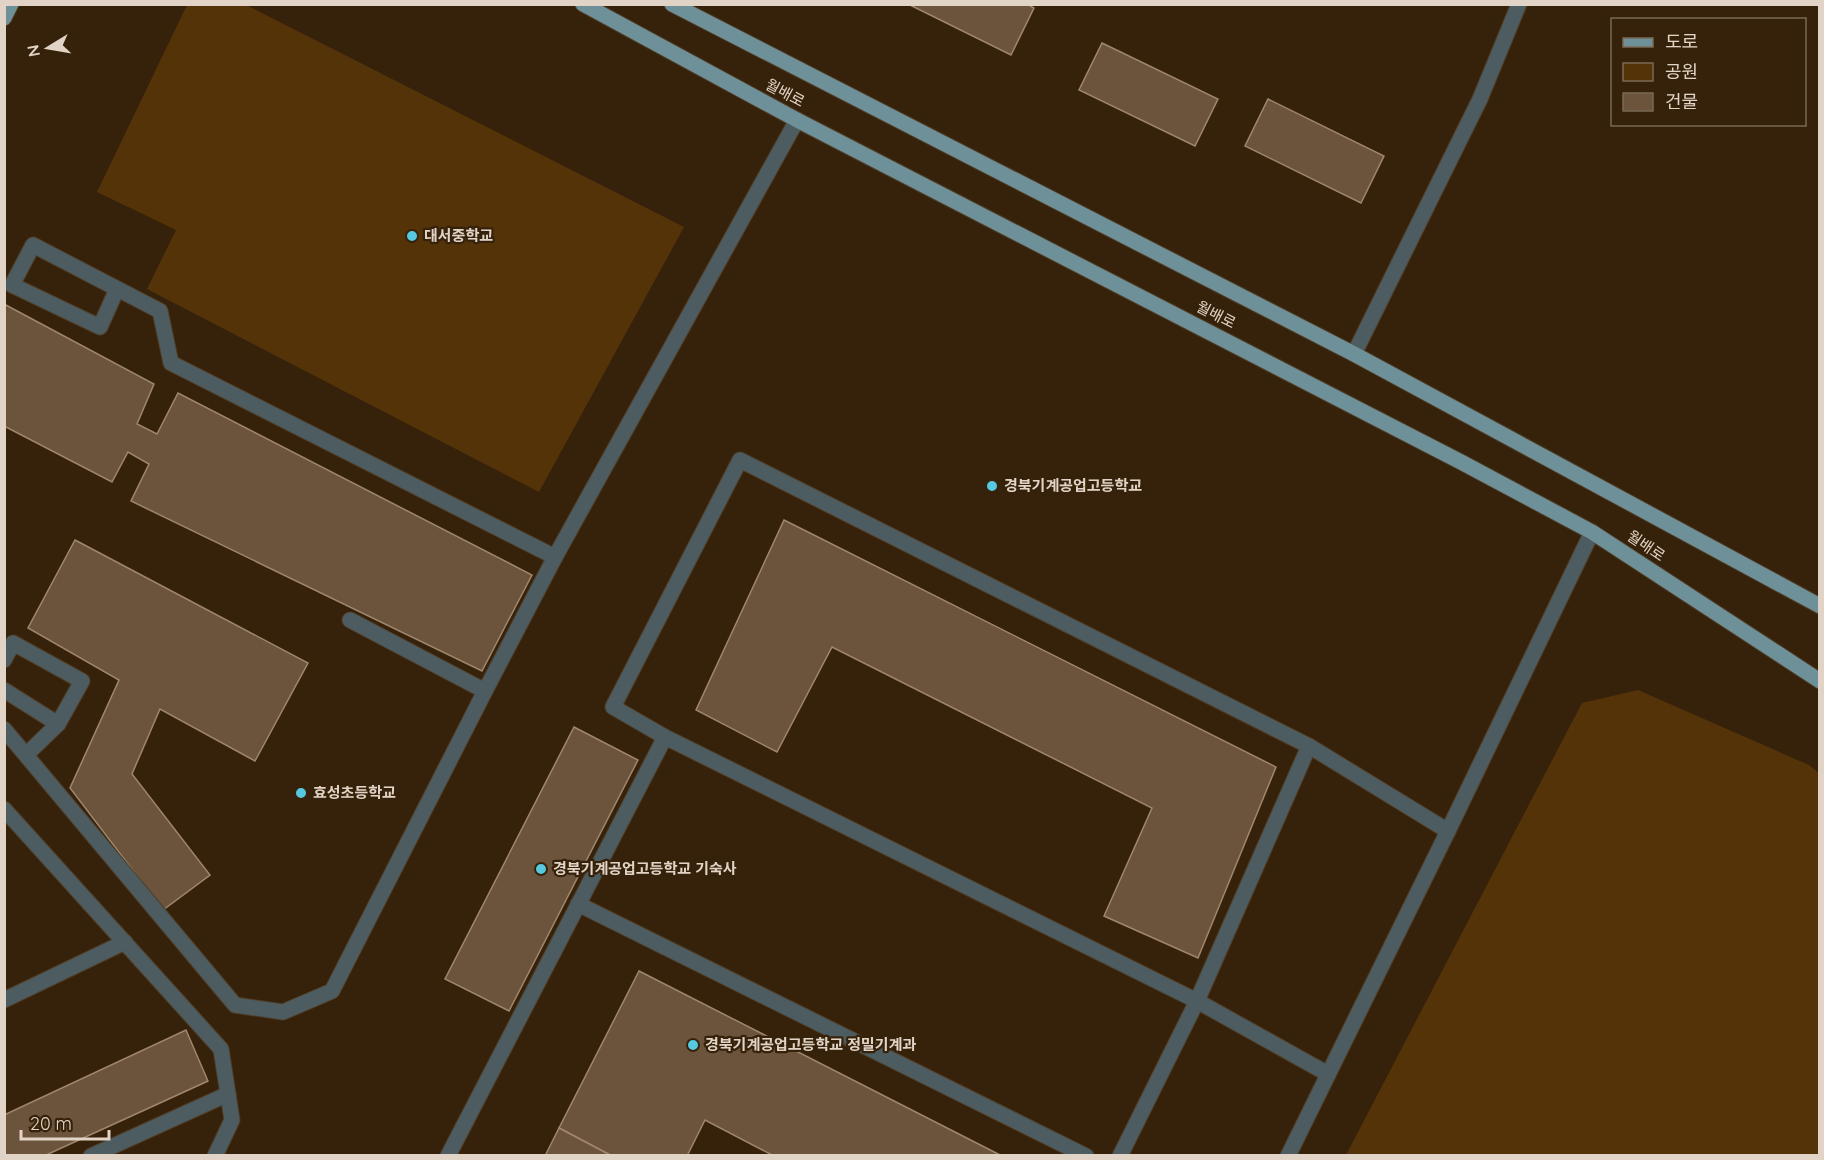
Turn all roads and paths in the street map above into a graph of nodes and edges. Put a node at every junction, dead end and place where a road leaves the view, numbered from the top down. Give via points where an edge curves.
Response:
1 (11, 4) edge
2 (583, 4) edge
3 (672, 4) edge
4 (1519, 4) edge
5 (4, 18) edge
6 (797, 120) junction
7 (117, 289) junction
8 (1354, 354) junction
9 (1592, 532) junction
10 (555, 557) junction
11 (1820, 606) edge
12 (350, 620) dead end
13 (4, 660) edge
14 (1820, 681) edge
15 (4, 690) edge
16 (485, 691) junction
17 (58, 723) junction
18 (4, 729) edge
19 (665, 737) junction
20 (1309, 746) junction
21 (27, 754) junction
22 (4, 809) edge
23 (1448, 831) junction
24 (578, 904) junction
25 (124, 942) junction
26 (4, 1000) edge
27 (1197, 1001) junction
28 (1328, 1074) junction
29 (228, 1094) junction
30 (90, 1155) edge
31 (215, 1155) edge
32 (448, 1155) edge
33 (1086, 1155) edge
34 (1120, 1155) edge
35 (1288, 1155) edge

1 - 5 main road
2 - 6 main road, 월배로
3 - 8 main road, 월배로
4 - 8 street via 1480,99
6 - 9 main road, 월배로
6 - 10 street
7 - 7 street via 33,245 12,285 100,327
7 - 10 street via 160,311 171,363
8 - 11 main road, 월배로
9 - 14 main road, 월배로
9 - 23 street
10 - 16 street
12 - 16 street
13 - 17 street via 13,643 82,681
15 - 17 street
16 - 21 street via 332,991 283,1012 235,1005
17 - 21 street
18 - 21 street
19 - 20 street via 613,707 740,460
19 - 24 street
19 - 27 street
20 - 23 street
20 - 27 street
22 - 25 street
23 - 28 street
24 - 32 street
24 - 33 street
25 - 26 street
25 - 29 street via 221,1049
27 - 28 street
27 - 34 street
28 - 35 street
29 - 30 street
29 - 31 street via 232,1120

